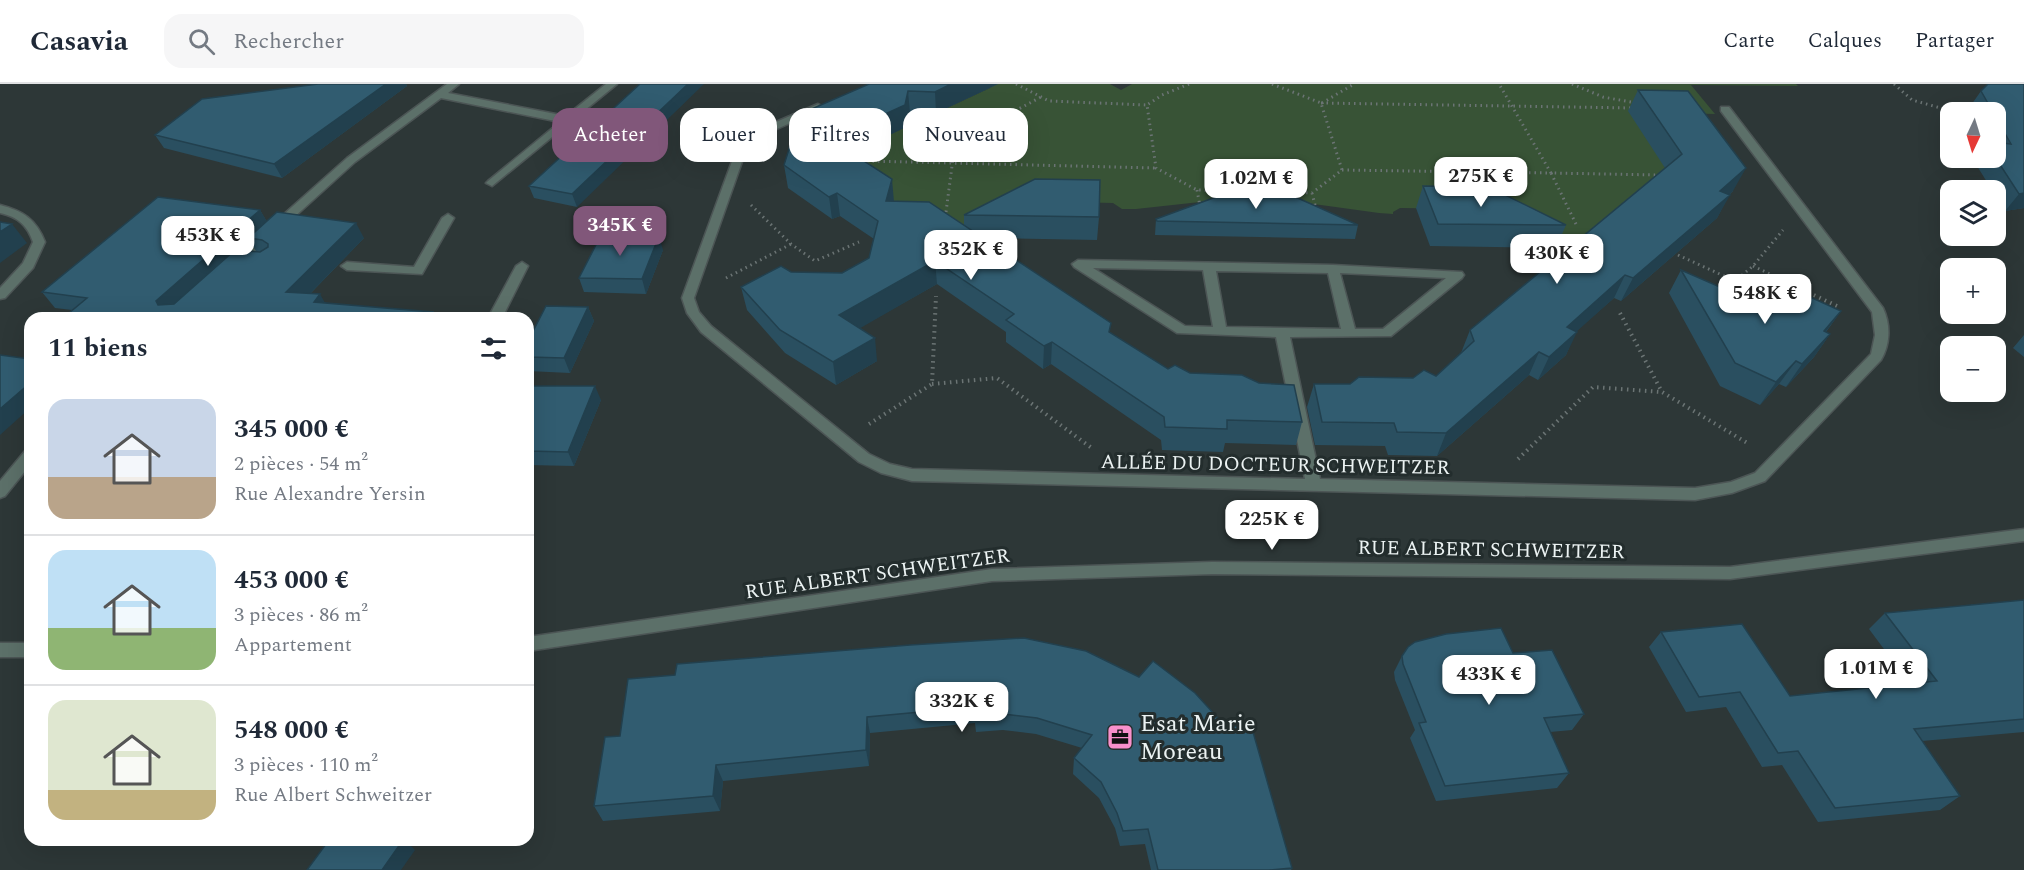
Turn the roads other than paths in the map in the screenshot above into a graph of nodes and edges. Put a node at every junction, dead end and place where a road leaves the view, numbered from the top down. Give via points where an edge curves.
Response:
1 (454, 84) edge
2 (612, 84) edge
3 (440, 94) junction
4 (828, 102) edge
5 (583, 108) edge
6 (1725, 109) dead end
7 (552, 117) edge
8 (552, 133) edge
9 (492, 183) dead end
10 (0, 209) edge
11 (448, 218) dead end
12 (240, 259) junction
13 (260, 260) edge
14 (347, 266) dead end
15 (522, 266) dead end
16 (1209, 266) junction
17 (1333, 269) junction
18 (224, 273) edge
19 (0, 296) edge
20 (498, 312) edge
21 (1220, 331) junction
22 (1282, 333) junction
23 (1349, 333) junction
24 (24, 462) edge
25 (1314, 485) junction
26 (0, 492) edge
27 (2024, 535) edge
28 (534, 643) edge
29 (0, 650) edge
30 (24, 650) edge

1 - 3 street
2 - 5 street
3 - 7 street
3 - 12 street via 351,160
4 - 25 street, ALLÉE DU DOCTEUR SCHWEITZER via 766,130 739,155 688,298 693,313 706,329 864,458 886,469 912,475
6 - 25 street, ALLÉE DU DOCTEUR SCHWEITZER via 1878,311 1883,333 1876,357 1760,477 1695,494
8 - 9 street
10 - 19 street via 33,225 39,242 29,265
11 - 14 street via 418,271
12 - 13 street
12 - 18 street
15 - 20 street
16 - 17 street
16 - 21 street
16 - 21 street via 1078,264 1182,330
17 - 23 street
17 - 23 street via 1458,275 1386,333
21 - 22 street
22 - 23 street
22 - 25 street
24 - 26 street
27 - 28 street, RUE ALBERT SCHWEITZER via 1730,573 1212,568 992,575
29 - 30 street

